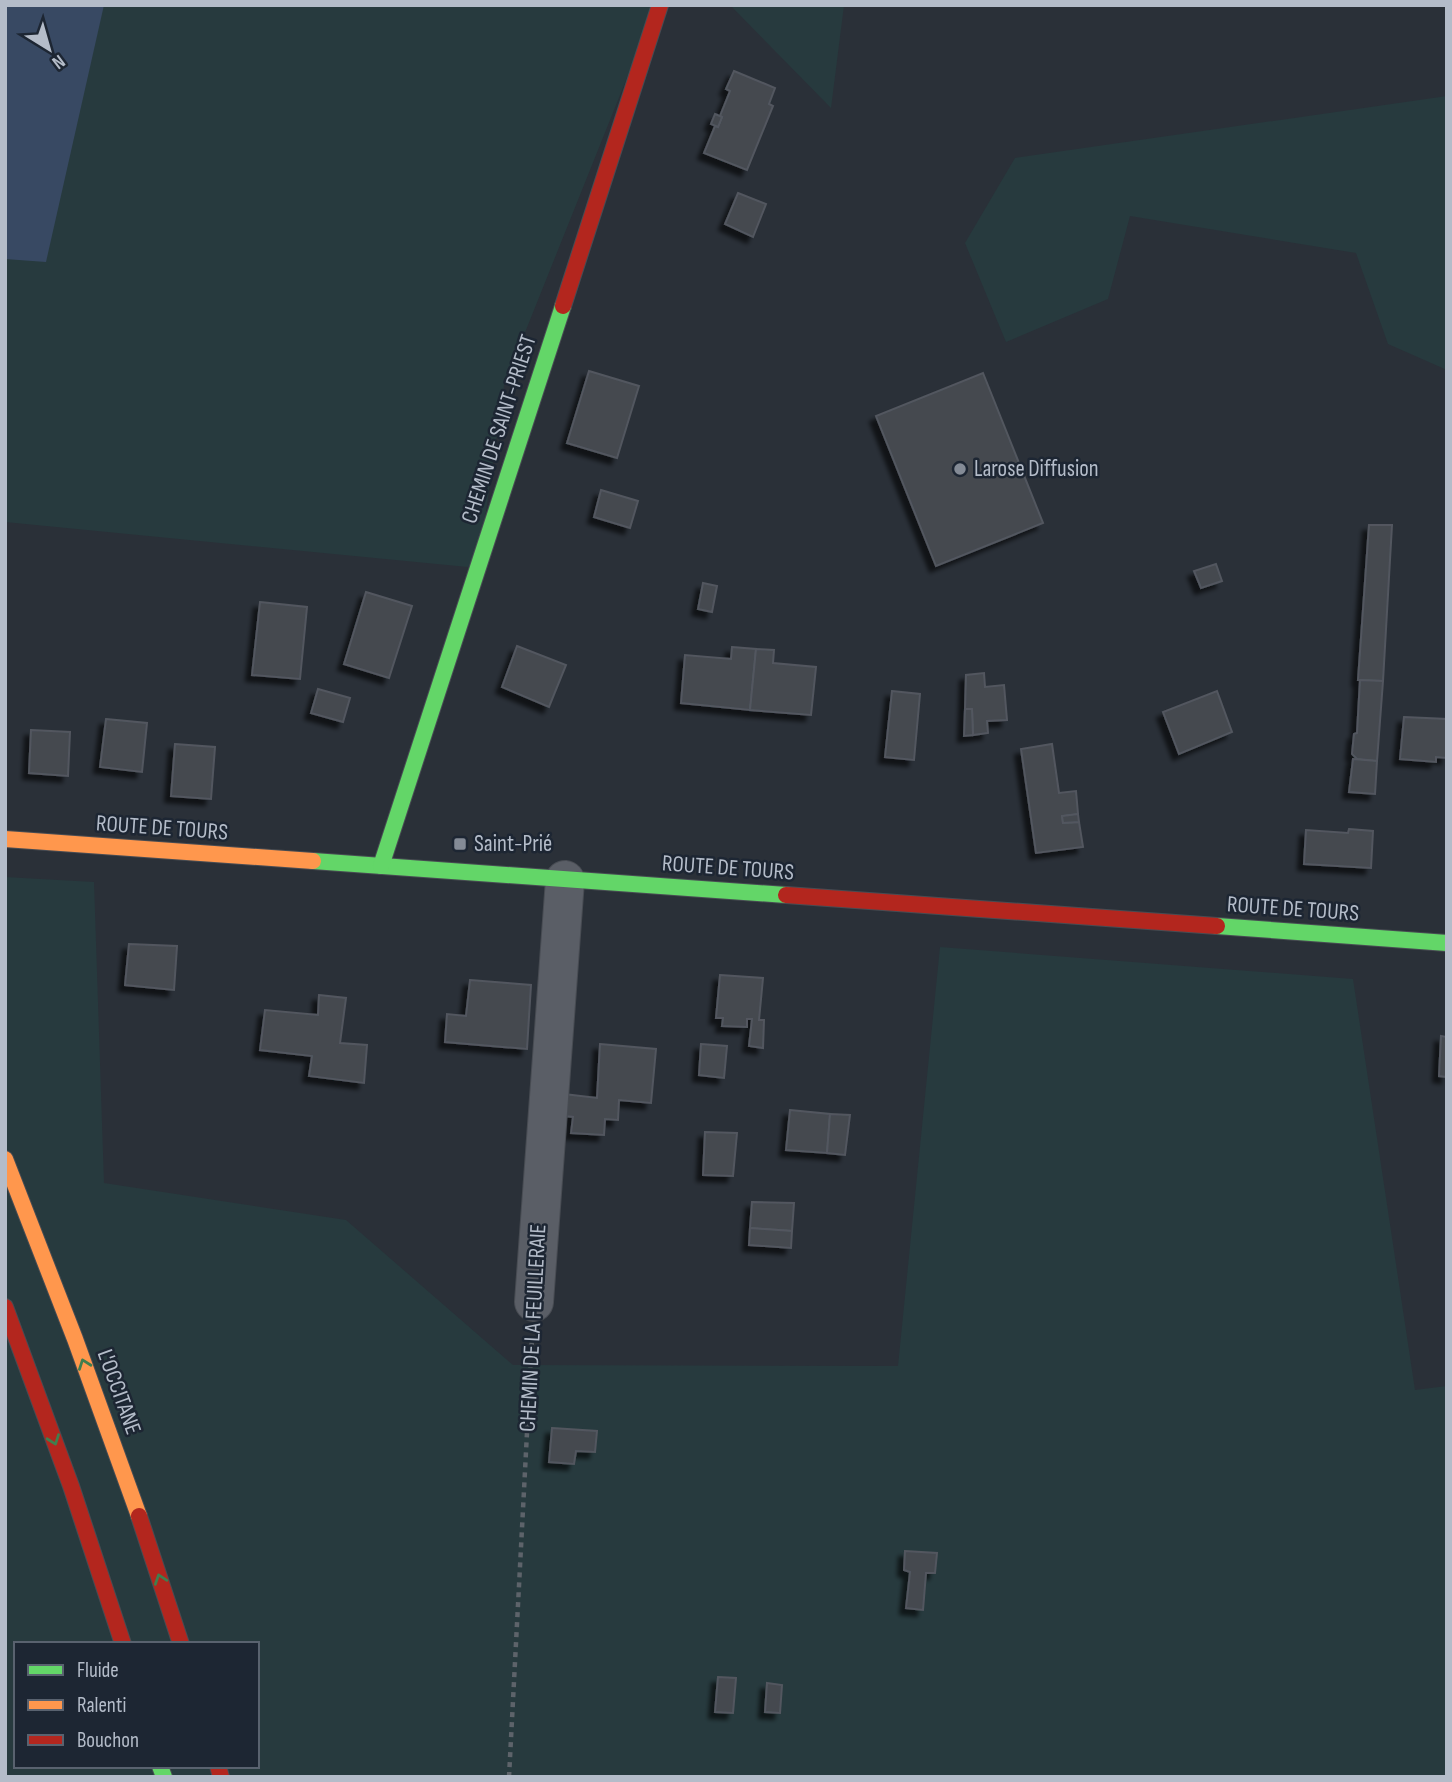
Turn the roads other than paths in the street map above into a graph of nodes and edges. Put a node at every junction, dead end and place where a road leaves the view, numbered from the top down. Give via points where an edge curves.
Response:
1 (660, 5) edge
2 (5, 839) edge
3 (381, 866) junction
4 (565, 880) junction
5 (1447, 943) edge
6 (5, 1159) edge
7 (534, 1302) road end
8 (5, 1307) edge
9 (122, 1642) edge
10 (180, 1642) edge

1 - 3 main road, CHEMIN DE SAINT-PRIEST
2 - 3 main road, ROUTE DE TOURS
3 - 4 main road, ROUTE DE TOURS
4 - 5 main road, ROUTE DE TOURS
4 - 7 street, CHEMIN DE LA FEUILLERAIE
10 -> 6 main road, L'OCCITANE via 51,1272
8 -> 9 main road

